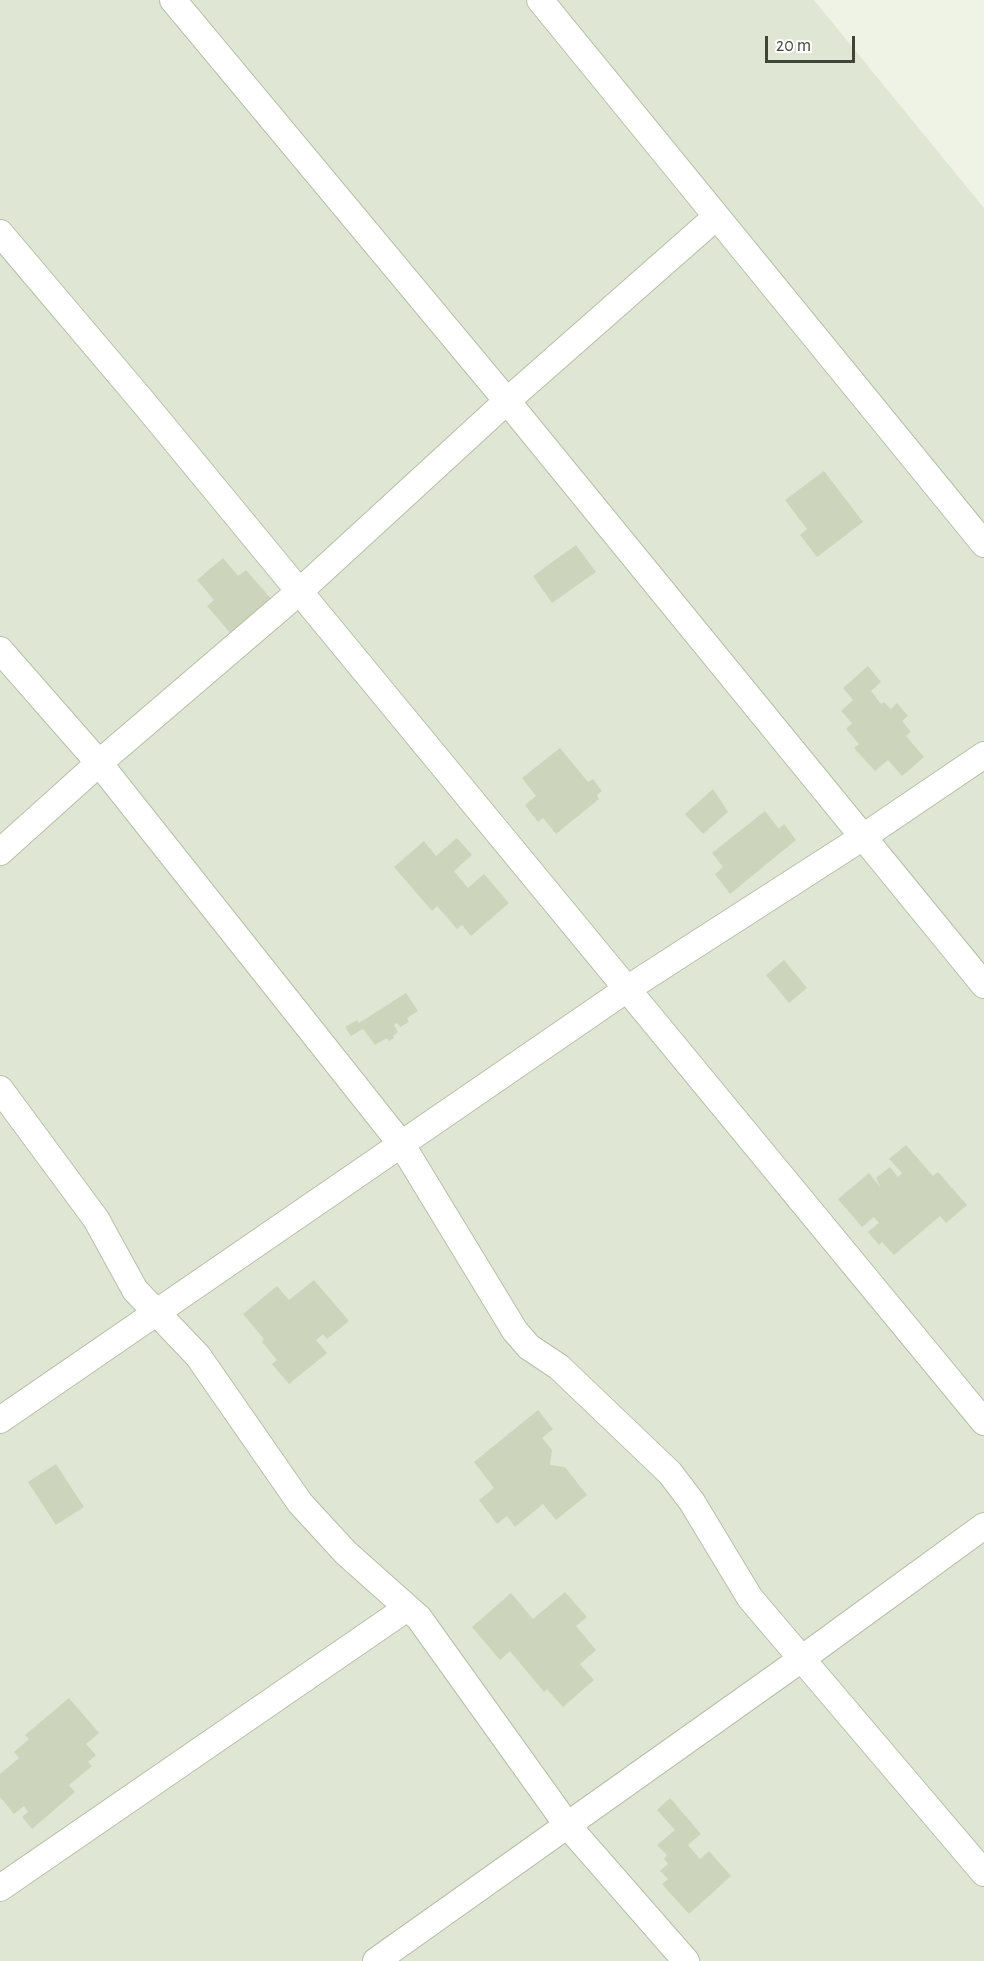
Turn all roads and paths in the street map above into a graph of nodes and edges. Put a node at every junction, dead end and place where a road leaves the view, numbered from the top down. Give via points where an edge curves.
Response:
1 (173, 0) edge
2 (540, 0) edge
3 (716, 217) junction
4 (0, 233) edge
5 (507, 401) junction
6 (984, 544) edge
7 (300, 591) junction
8 (0, 650) edge
9 (984, 755) edge
10 (99, 763) junction
11 (863, 837) junction
12 (0, 852) edge
13 (984, 985) edge
14 (627, 989) junction
15 (0, 1089) edge
16 (402, 1145) junction
17 (155, 1312) junction
18 (0, 1420) edge
19 (984, 1422) edge
20 (984, 1526) edge
21 (407, 1608) junction
22 (800, 1660) junction
23 (568, 1826) junction
24 (984, 1873) edge
25 (0, 1888) edge
26 (376, 1961) edge
27 (686, 1961) edge

1 - 5 street
2 - 3 street
3 - 5 street
3 - 6 street
4 - 7 street
5 - 7 street
5 - 11 street
7 - 10 street
7 - 14 street
8 - 10 street
9 - 11 street
10 - 12 street
10 - 16 street
11 - 13 street
11 - 14 street
14 - 16 street
14 - 19 street
15 - 17 street via 96,1219 122,1270
16 - 17 street
16 - 22 street via 515,1331 529,1347 559,1367 670,1473 750,1598
17 - 18 street
17 - 21 street via 198,1356 300,1503
20 - 22 street
21 - 23 street via 419,1618
21 - 25 street
22 - 23 street
22 - 24 street
23 - 26 street
23 - 27 street

